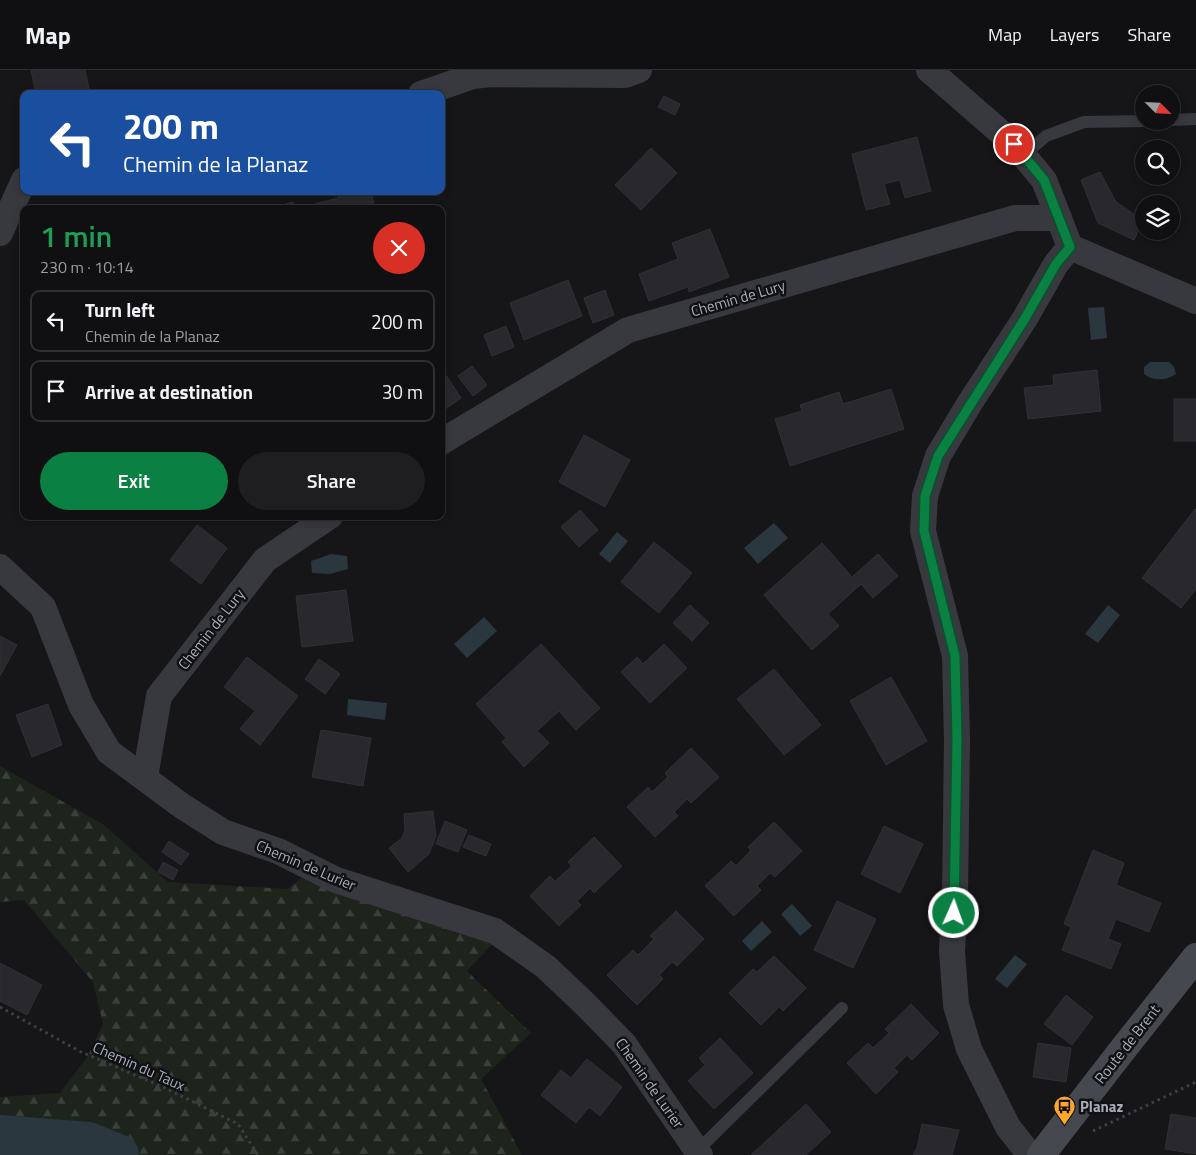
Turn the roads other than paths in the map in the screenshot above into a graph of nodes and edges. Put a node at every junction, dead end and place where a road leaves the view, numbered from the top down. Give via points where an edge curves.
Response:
1 (639, 70) edge
2 (929, 70) edge
3 (490, 72) edge
4 (433, 90) edge
5 (1196, 119) edge
6 (1180, 120) edge
7 (1135, 121) edge
8 (1024, 156) junction
9 (20, 189) edge
10 (1059, 218) junction
11 (0, 233) edge
12 (1070, 247) junction
13 (1196, 301) edge
14 (445, 440) edge
15 (324, 520) edge
16 (0, 566) edge
17 (145, 777) junction
18 (1196, 957) edge
19 (842, 1008) dead end
20 (698, 1153) edge
21 (1030, 1155) edge
22 (1041, 1155) edge

1 - 3 street via 625,75
2 - 8 street
3 - 4 street
5 - 6 lane
7 - 8 lane via 1084,122 1046,136
8 - 10 street via 1044,180
9 - 11 street
10 - 12 street
10 - 14 street, Chemin de Lury via 1015,218 628,330
12 - 13 street
12 - 21 street via 1056,264 938,456 925,496 924,531 955,656 957,740 952,951 956,1006 973,1058 1008,1127
15 - 17 street, Chemin de Lury via 264,560 159,696
16 - 17 street, Chemin de Lurier via 43,607 81,705 109,752
17 - 20 street, Chemin de Lurier via 223,832 278,851 336,880 495,931 546,968 624,1044
18 - 22 main road, Route de Brent
19 - 20 lane

